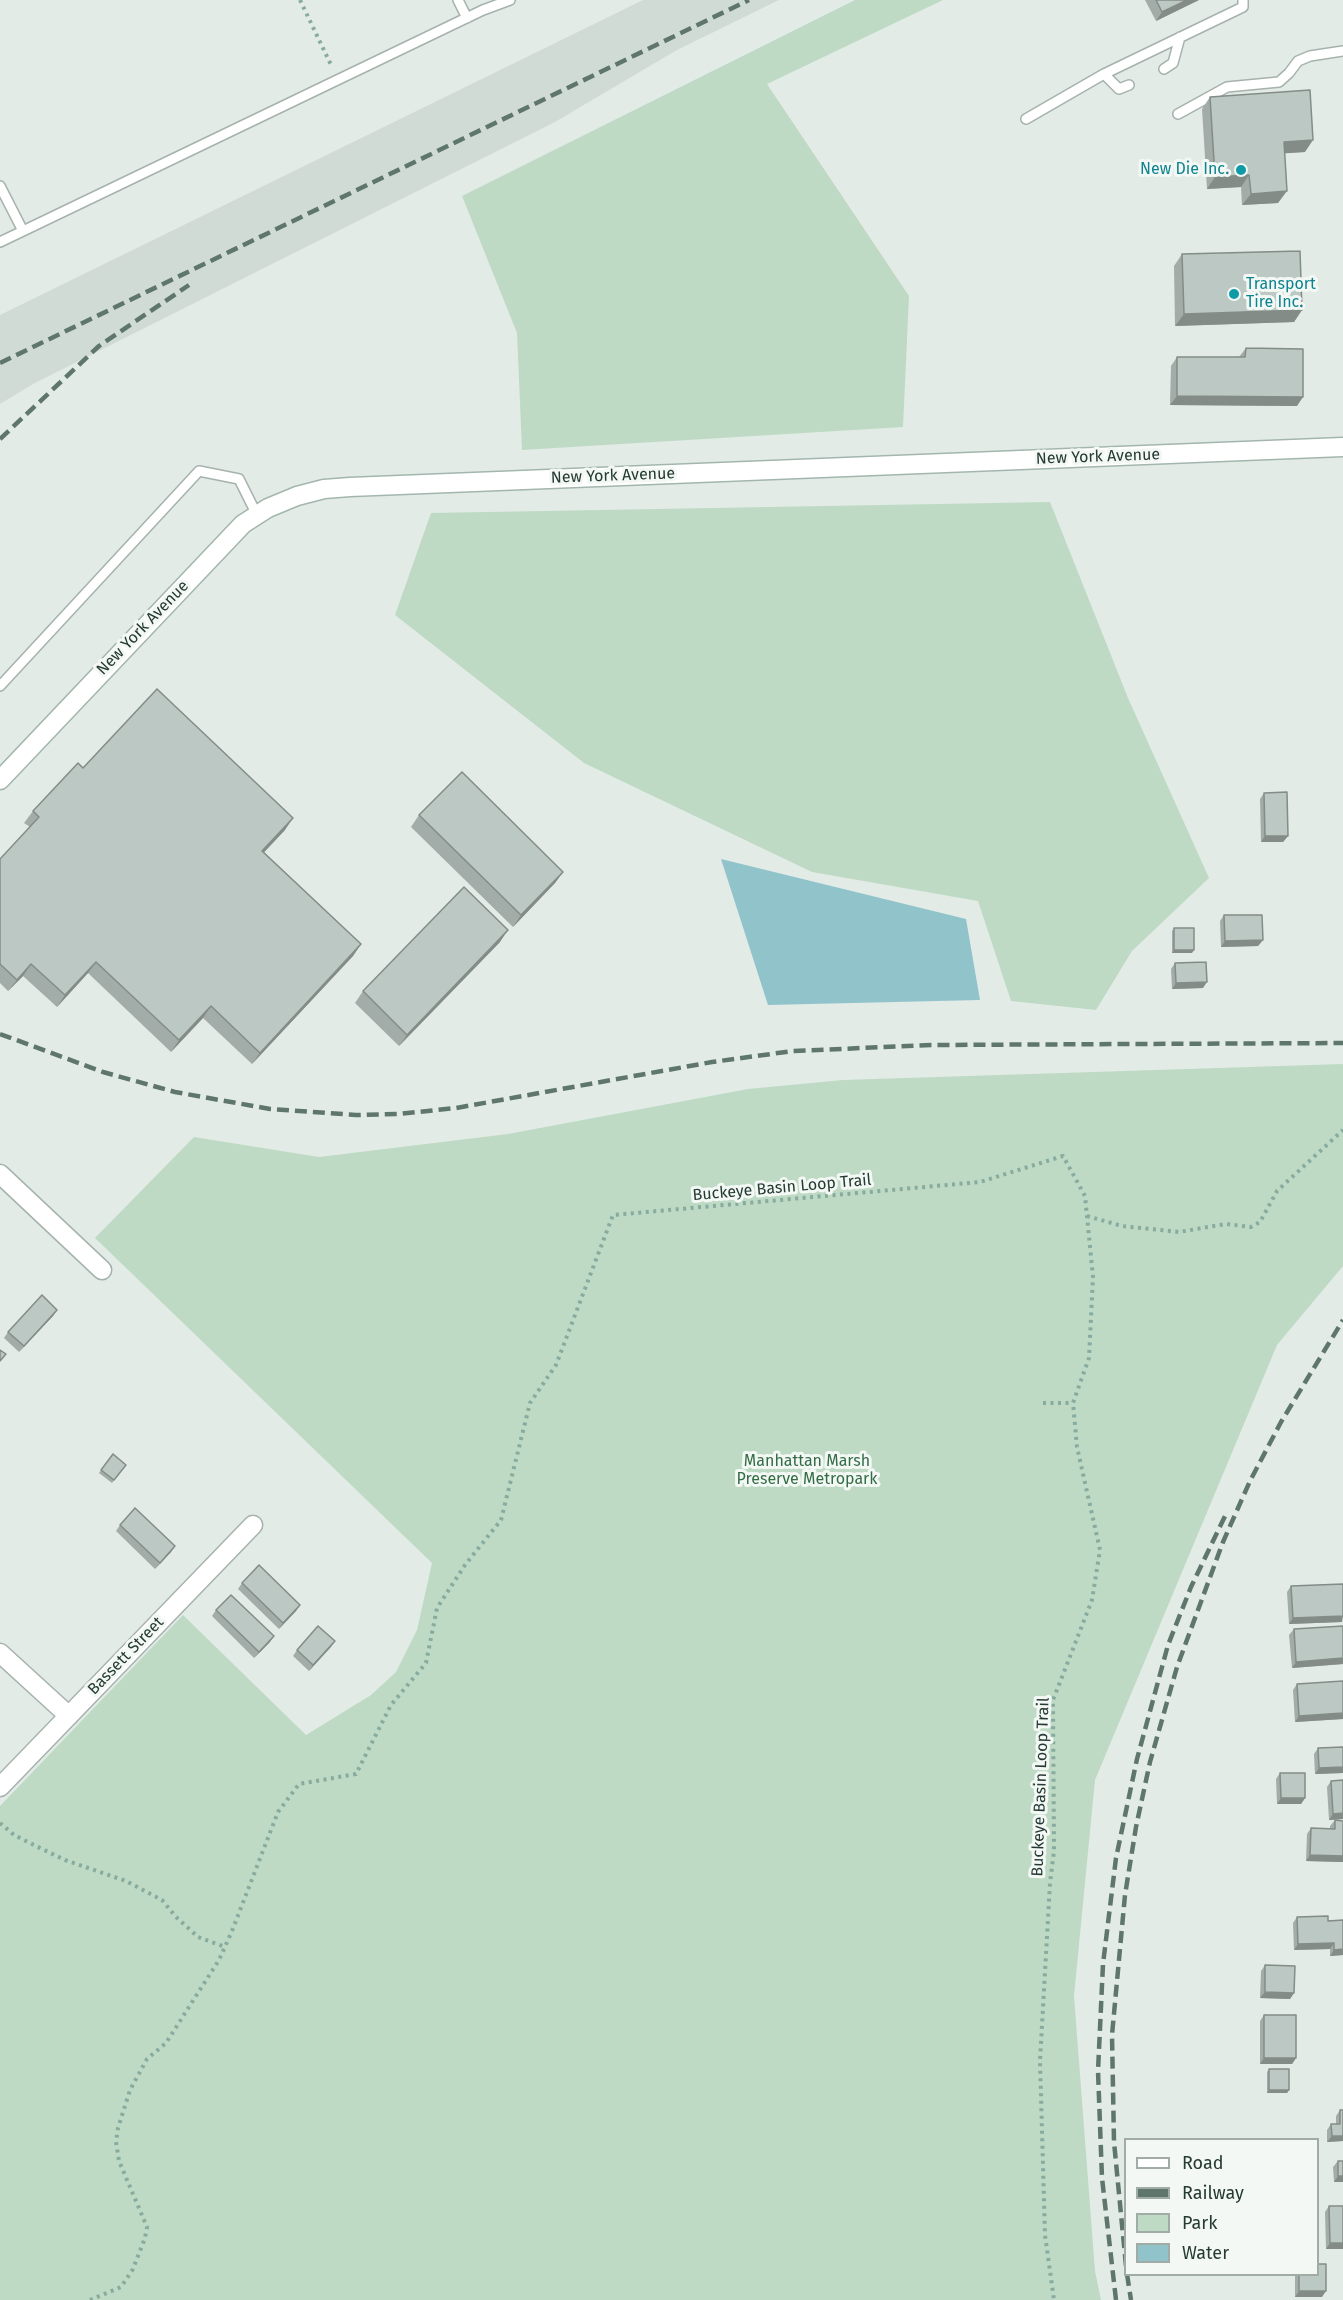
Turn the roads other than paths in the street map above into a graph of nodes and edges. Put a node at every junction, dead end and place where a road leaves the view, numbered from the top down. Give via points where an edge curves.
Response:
1 (458, 0) edge
2 (510, 0) edge
3 (1243, 0) edge
4 (467, 18) junction
5 (1180, 37) junction
6 (1343, 51) edge
7 (1164, 69) dead end
8 (1104, 74) junction
9 (1129, 85) dead end
10 (1178, 114) dead end
11 (1026, 119) dead end
12 (0, 186) edge
13 (23, 231) junction
14 (0, 242) edge
15 (1343, 447) edge
16 (257, 515) junction
17 (0, 686) edge
18 (0, 780) edge
19 (0, 1174) edge
20 (102, 1270) dead end
21 (252, 1525) dead end
22 (0, 1653) edge
23 (69, 1716) junction
24 (0, 1787) edge

1 - 4 lane
2 - 4 lane
3 - 5 lane via 1243,7
4 - 13 lane
5 - 7 lane via 1173,63
5 - 8 lane
6 - 10 lane via 1298,61 1279,82 1227,87
8 - 9 lane via 1119,89
8 - 11 lane
12 - 13 lane
13 - 14 lane
15 - 16 street, New York Avenue via 350,487 297,496
16 - 17 lane via 239,479 199,471
16 - 18 street, New York Avenue via 243,524
19 - 20 street
21 - 23 street, Bassett Street
22 - 23 street
23 - 24 street, Bassett Street

